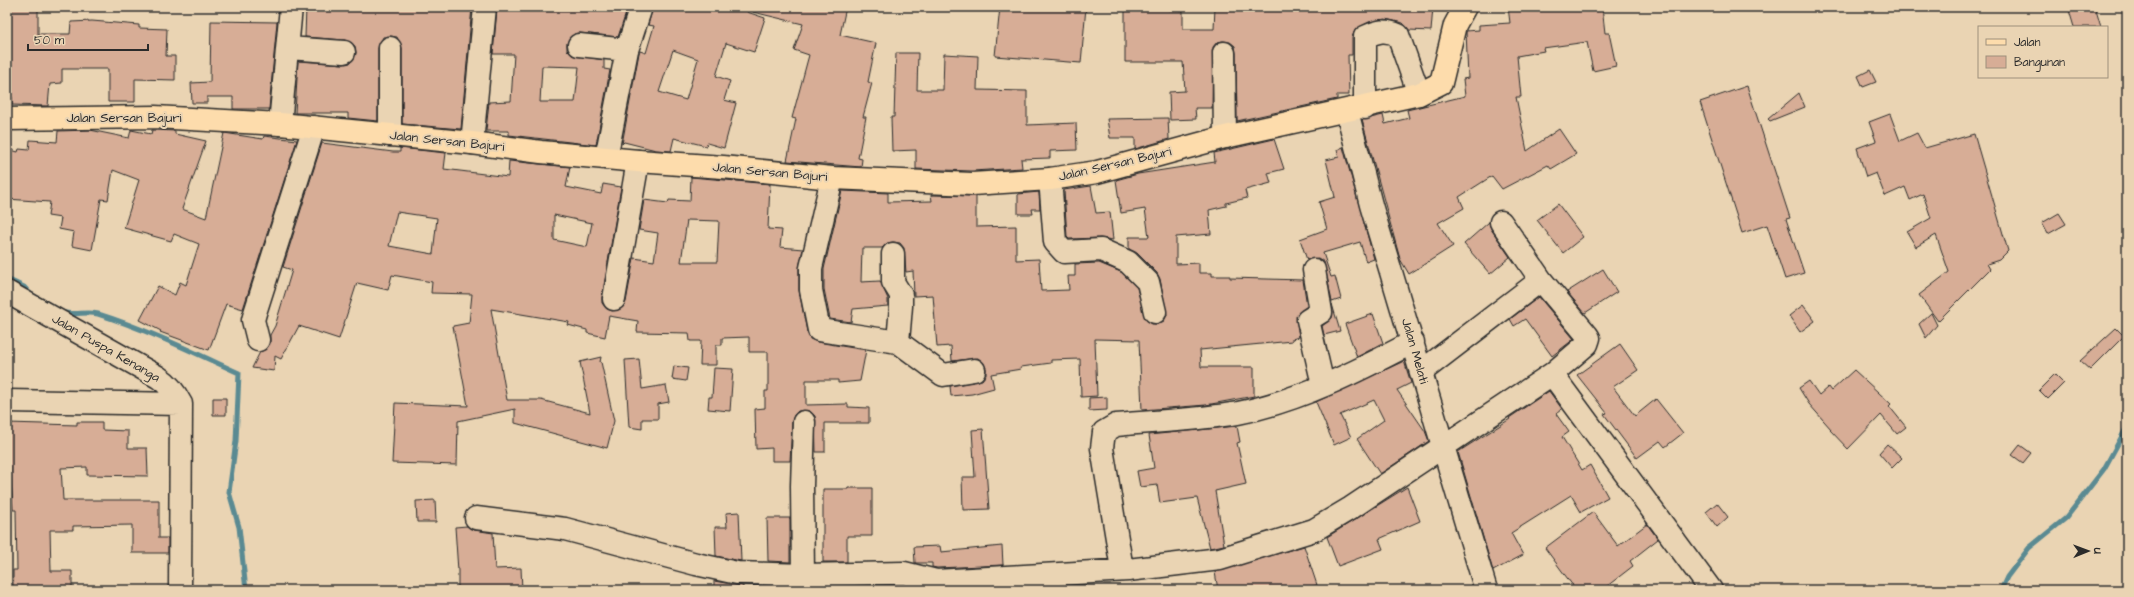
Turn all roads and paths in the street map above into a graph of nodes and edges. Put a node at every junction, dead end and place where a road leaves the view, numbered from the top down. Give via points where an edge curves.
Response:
1 (291, 7) edge
2 (485, 7) edge
3 (641, 7) edge
4 (1465, 7) edge
5 (580, 45) dead end
6 (288, 48) junction
7 (390, 48) dead end
8 (627, 50) junction
9 (344, 52) dead end
10 (1224, 53) dead end
11 (1419, 94) junction
12 (1356, 110) junction
13 (7, 119) edge
14 (280, 124) junction
15 (314, 127) junction
16 (390, 135) junction
17 (1225, 137) junction
18 (472, 143) junction
19 (606, 158) junction
20 (638, 162) junction
21 (832, 178) junction
22 (1050, 179) junction
23 (1501, 222) dead end
24 (893, 254) dead end
25 (1314, 270) dead end
26 (1541, 280) junction
27 (7, 292) edge
28 (614, 299) dead end
29 (1155, 312) dead end
30 (258, 340) dead end
31 (898, 342) junction
32 (1413, 342) junction
33 (974, 370) dead end
34 (1421, 372) junction
35 (1552, 374) junction
36 (1323, 385) junction
37 (7, 401) edge
38 (181, 404) junction
39 (804, 422) dead end
40 (1443, 448) junction
41 (476, 518) dead end
42 (1122, 569) junction
43 (803, 575) junction
44 (874, 582) edge
45 (180, 590) edge
46 (1486, 590) edge
47 (1711, 590) edge

1 - 6 street
2 - 18 street
3 - 8 street
4 - 11 main road, Jalan Sersan Bajuri via 1455,25 1441,83
5 - 8 street
6 - 9 street
6 - 14 street
7 - 16 street
8 - 19 street
10 - 17 street
11 - 12 main road, Jalan Sersan Bajuri
11 - 12 street, Jalan Melati via 1398,35 1388,30 1377,32 1365,37
12 - 17 main road, Jalan Sersan Bajuri
12 - 32 street, Jalan Melati via 1371,205
13 - 14 main road, Jalan Sersan Bajuri via 155,117
14 - 15 main road, Jalan Sersan Bajuri
15 - 16 main road, Jalan Sersan Bajuri
15 - 30 street via 254,313 253,320
16 - 18 main road, Jalan Sersan Bajuri
17 - 22 main road, Jalan Sersan Bajuri via 1097,172
18 - 19 main road, Jalan Sersan Bajuri
19 - 20 main road, Jalan Sersan Bajuri
20 - 21 main road, Jalan Sersan Bajuri
20 - 28 street
21 - 22 main road, Jalan Sersan Bajuri via 972,184
21 - 31 street via 812,268 811,290 819,330
22 - 29 street via 1055,242 1064,252 1101,250 1128,262 1148,282
23 - 26 street
24 - 31 street via 892,282 901,295 902,306
25 - 36 street via 1320,312 1308,320
26 - 34 street
26 - 35 street via 1589,338 1588,344
27 - 38 street, Jalan Puspa Kenanga via 162,380 171,387
31 - 33 street via 943,375
32 - 34 street, Jalan Melati
32 - 36 street
34 - 40 street, Jalan Melati
35 - 40 street
35 - 47 street
36 - 42 street via 1289,399 1239,412 1116,425 1104,432 1102,448
37 - 38 street
38 - 45 street
39 - 43 street
40 - 42 street via 1314,530 1220,559
40 - 46 street, Jalan Melati
41 - 43 street via 565,529 737,573
42 - 44 street via 936,581 904,573
43 - 44 street

